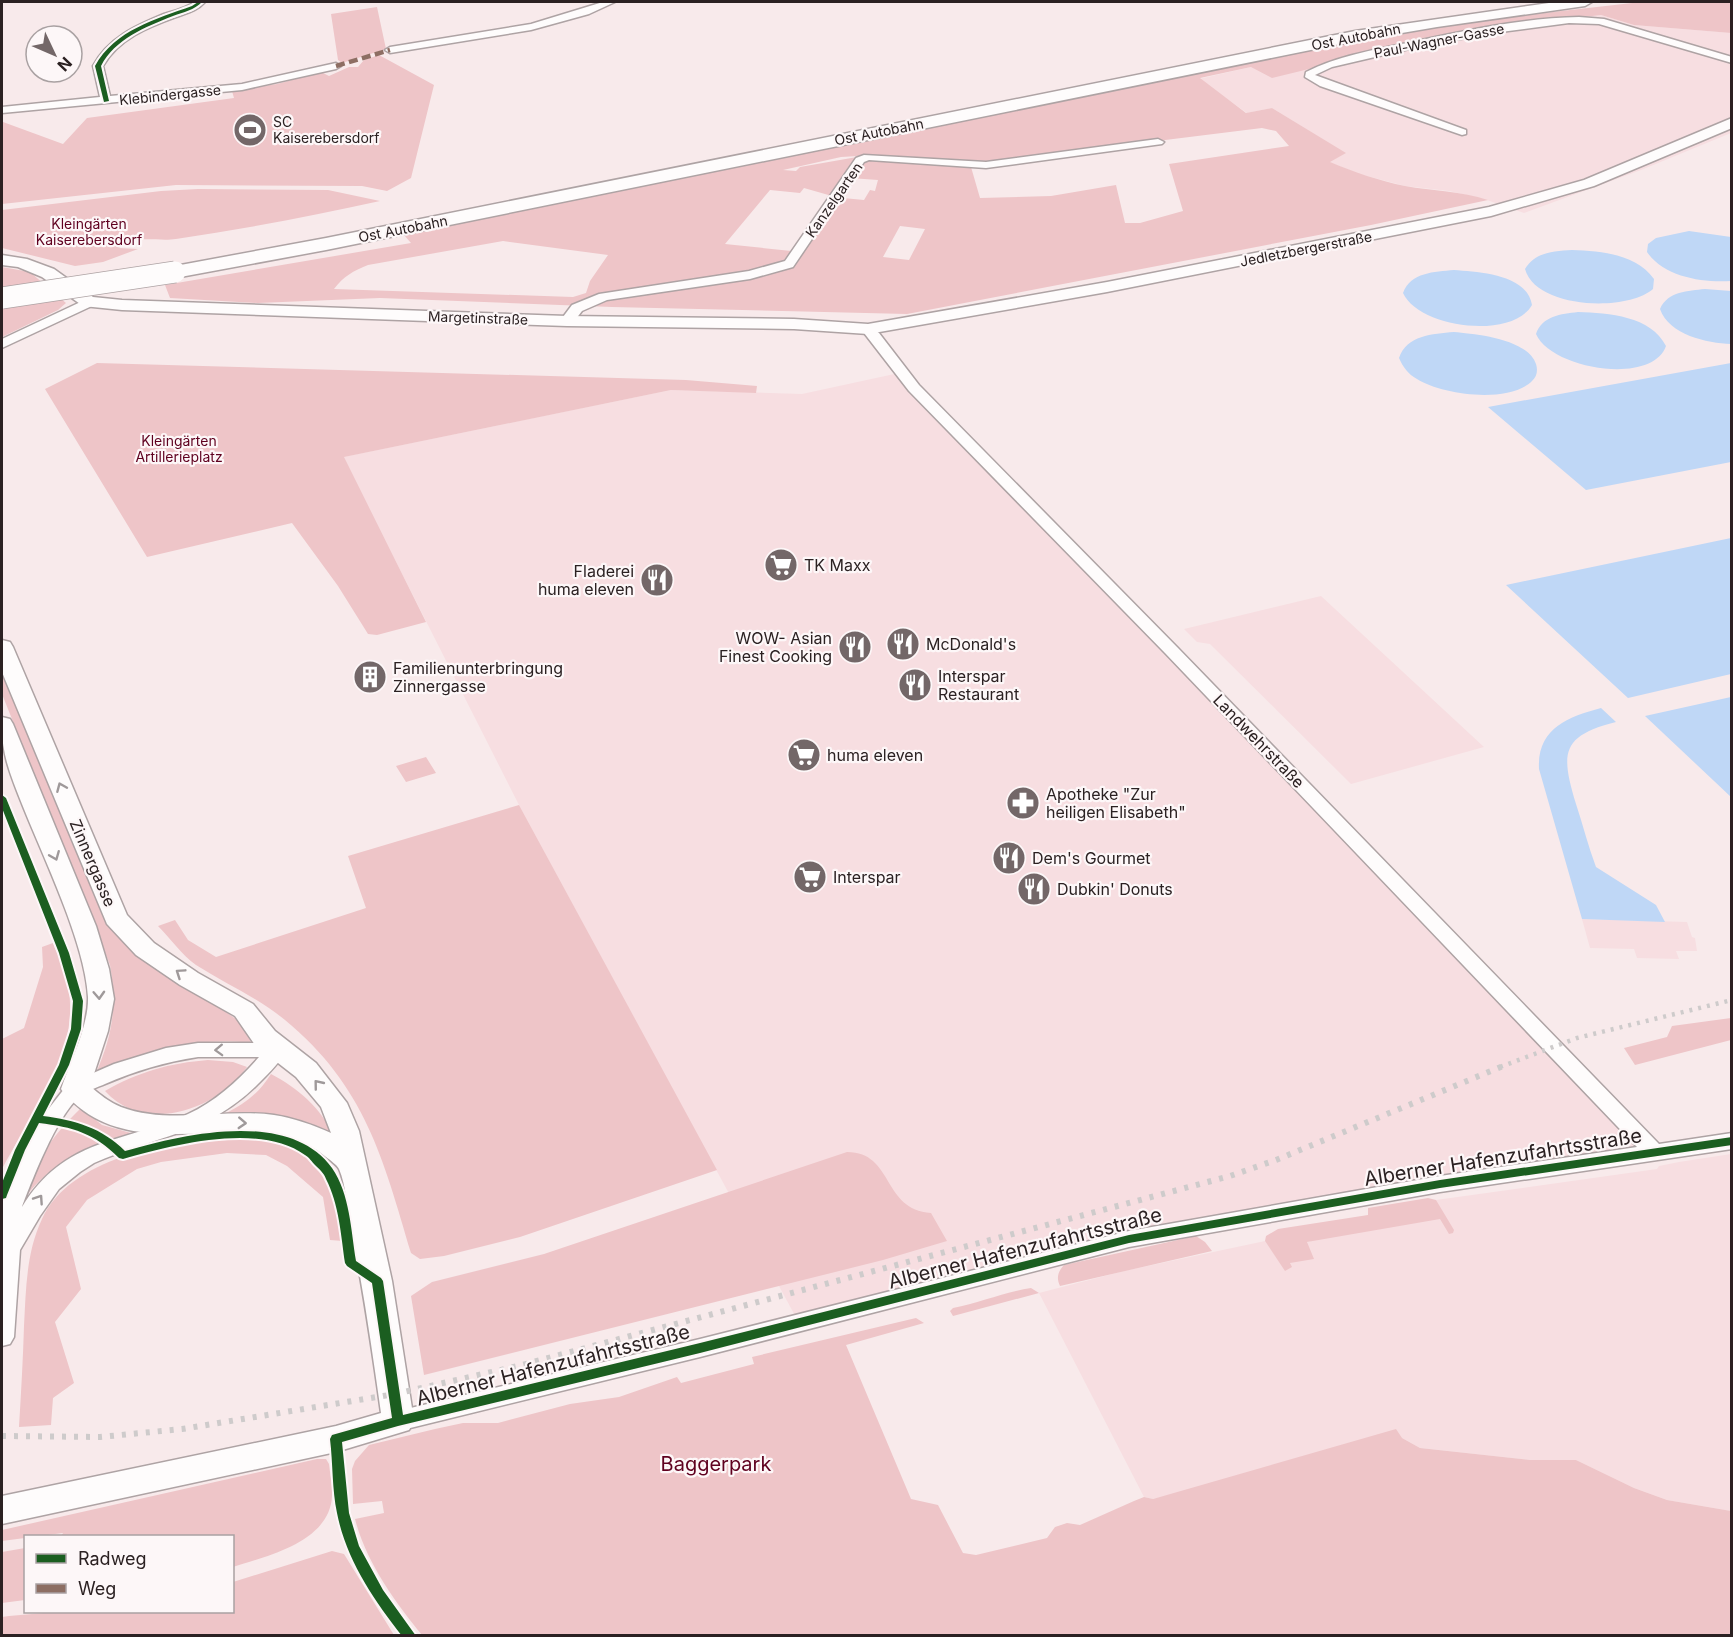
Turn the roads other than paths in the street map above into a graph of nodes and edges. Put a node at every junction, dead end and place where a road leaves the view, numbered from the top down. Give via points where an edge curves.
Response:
1 (200, 2) edge
2 (610, 2) edge
3 (1520, 2) edge
4 (1585, 2) edge
5 (390, 50) dead end
6 (1731, 60) edge
7 (336, 66) dead end
8 (106, 101) junction
9 (2, 110) edge
10 (1731, 122) edge
11 (1462, 132) dead end
12 (1158, 142) dead end
13 (2, 260) edge
14 (172, 267) junction
15 (2, 287) edge
16 (2, 298) edge
17 (89, 302) junction
18 (567, 321) junction
19 (868, 329) junction
20 (2, 344) edge
21 (2, 647) edge
22 (2, 724) edge
23 (277, 1050) junction
24 (75, 1089) junction
25 (184, 1124) junction
26 (1731, 1140) edge
27 (1653, 1151) junction
28 (351, 1163) junction
29 (9, 1249) junction
30 (2, 1337) edge
31 (398, 1421) junction
32 (2, 1510) edge

1 - 8 street via 107,49 98,66
2 - 5 street via 576,15 516,29
3 - 14 highway, Ost Autobahn via 1342,30
4 - 14 highway, Ost Autobahn via 1355,36 327,244
6 - 11 street, Paul-Wagner-Gasse via 1600,21 1580,19 1426,42 1328,65 1310,74 1324,84
7 - 8 street, Klebindergasse via 242,87
8 - 9 street, Klebindergasse
10 - 19 main road, Jedletzbergerstraße via 1589,183 1491,211 1107,288
12 - 18 street, Kanzelgarten via 986,165 868,157 860,160 789,264 750,275 604,297 577,308
13 - 17 main road via 48,273
14 - 15 highway
14 - 16 highway, bridge
17 - 18 main road, Margetinstraße
17 - 20 street
18 - 19 main road, Margetinstraße via 794,324
19 - 27 street, Landwehrstraße via 899,373 1172,650
23 -> 21 main road, Zinnergasse via 244,1010 146,949 116,918
22 -> 24 main road, Zinnergasse via 83,926 96,969 101,999 95,1031
23 -> 24 street, Zinnergasse via 198,1050 166,1055
23 - 25 street via 250,1083 228,1101
28 -> 23 main road, Zinnergasse via 345,1131 333,1103 306,1070
24 - 25 main road via 110,1114 131,1120
24 - 29 street, Zinnergasse via 50,1121 21,1179 8,1216
25 -> 28 main road via 265,1124 297,1130 327,1142
29 -> 25 street via 47,1188 62,1174 121,1144
26 - 27 street, Alberner Hafenzufahrtsstraße
27 - 31 street, Alberner Hafenzufahrtsstraße via 1129,1239
28 - 31 main road, Zinnergasse via 377,1281
29 - 30 street, Zinnergasse
31 - 32 main road, Alberner Hafenzufahrtsstraße via 336,1439

